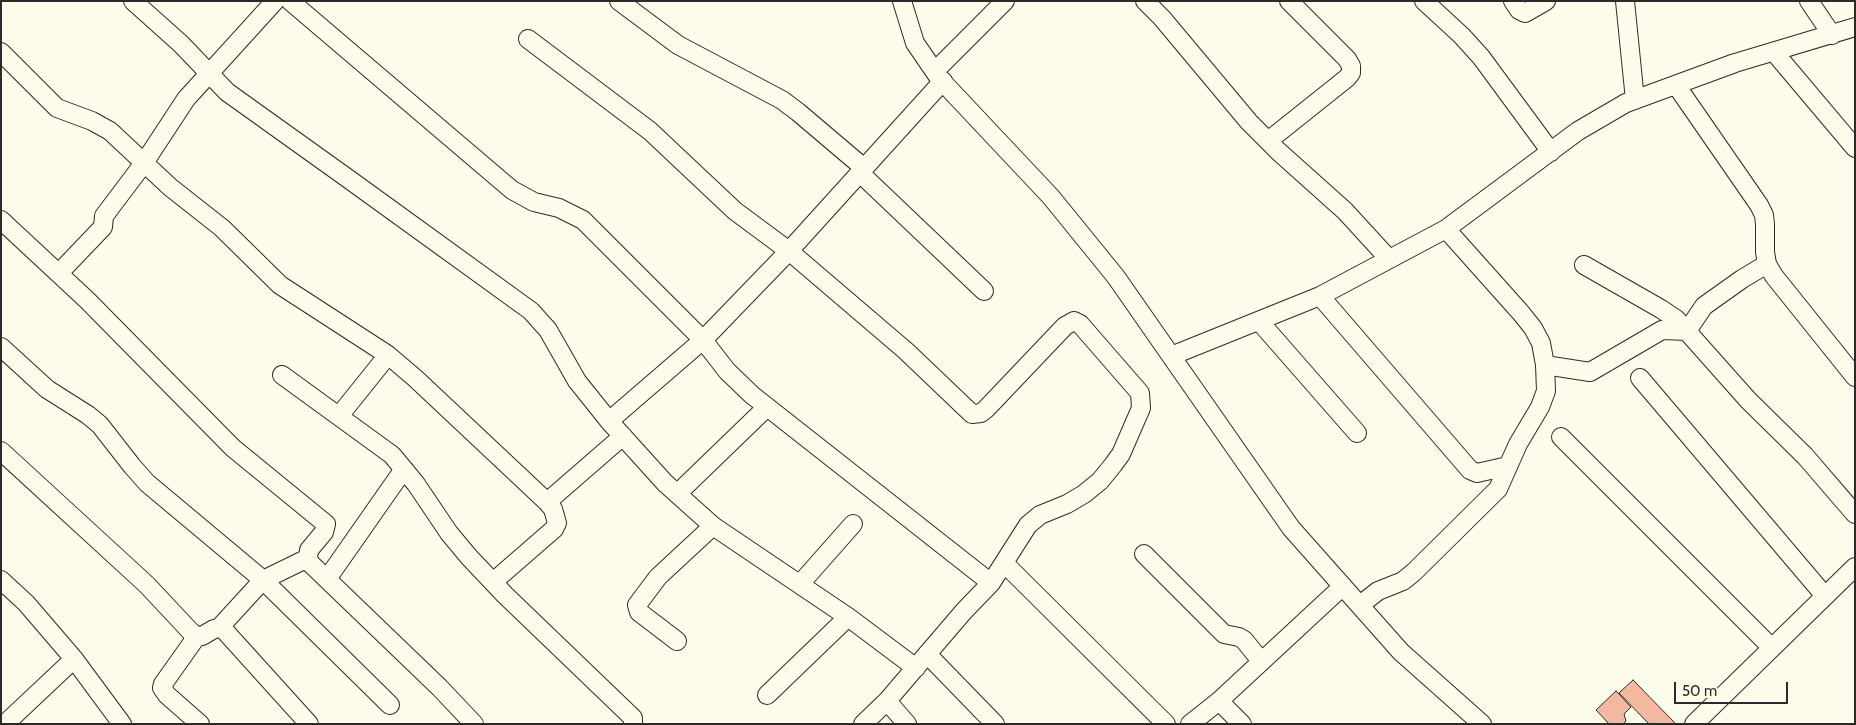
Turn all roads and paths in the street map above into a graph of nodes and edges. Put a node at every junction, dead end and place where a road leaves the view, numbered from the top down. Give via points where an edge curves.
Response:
1 (133, 1) edge
2 (275, 1) edge
3 (290, 1) edge
4 (619, 1) edge
5 (902, 1) edge
6 (1005, 1) edge
7 (1144, 1) edge
8 (1289, 1) edge
9 (1424, 1) edge
10 (1513, 1) edge
11 (1546, 1) edge
12 (1625, 1) edge
13 (1809, 1) edge
14 (1855, 28) edge
15 (1832, 35) junction
16 (528, 39) dead end
17 (1, 52) edge
18 (1774, 52) junction
19 (210, 74) junction
20 (939, 76) junction
21 (1676, 85) junction
22 (1635, 100) junction
23 (1268, 141) junction
24 (1855, 148) edge
25 (1551, 152) junction
26 (144, 163) junction
27 (862, 171) junction
28 (1, 220) edge
29 (1446, 229) junction
30 (789, 251) junction
31 (1389, 259) junction
32 (1767, 264) junction
33 (1584, 265) dead end
34 (58, 273) junction
35 (984, 290) dead end
36 (1320, 296) junction
37 (1259, 321) junction
38 (1687, 331) junction
39 (703, 340) junction
40 (1, 347) edge
41 (388, 355) junction
42 (1171, 356) junction
43 (1545, 365) junction
44 (282, 375) dead end
45 (1855, 377) edge
46 (1640, 378) dead end
47 (767, 406) junction
48 (339, 416) junction
49 (608, 421) junction
50 (1357, 433) dead end
51 (622, 436) junction
52 (1561, 437) dead end
53 (1, 451) edge
54 (1508, 466) junction
55 (404, 469) junction
56 (677, 494) junction
57 (552, 511) junction
58 (1855, 514) edge
59 (853, 524) dead end
60 (713, 526) junction
61 (1144, 554) dead end
62 (308, 558) junction
63 (1004, 563) junction
64 (1855, 567) edge
65 (327, 579) junction
66 (1, 580) edge
67 (264, 580) junction
68 (991, 583) junction
69 (800, 584) junction
70 (1343, 586) junction
71 (499, 588) junction
72 (1825, 596) junction
73 (1360, 605) junction
74 (848, 617) junction
75 (219, 628) junction
76 (197, 636) junction
77 (678, 641) dead end
78 (1772, 648) junction
79 (927, 654) junction
80 (74, 660) junction
81 (1262, 661) junction
82 (916, 668) junction
83 (767, 695) dead end
84 (887, 701) junction
85 (1219, 701) junction
86 (390, 705) dead end
87 (5, 724) edge
88 (122, 724) edge
89 (200, 724) edge
90 (309, 724) edge
91 (474, 724) edge
92 (633, 724) edge
93 (863, 724) edge
94 (907, 724) edge
95 (995, 724) edge
96 (1166, 724) edge
97 (1190, 724) edge
98 (1242, 724) edge
99 (1482, 724) edge
100 (1694, 724) edge

1 - 19 street
2 - 19 street
3 - 39 street via 512,190 583,220
4 - 27 street via 678,45 782,100
5 - 20 street via 915,43
6 - 20 street
7 - 23 street
8 - 23 street via 1347,59 1351,72
9 - 25 street via 1481,57
10 - 11 street via 1525,13
12 - 22 street
13 - 15 street
14 - 15 street
15 - 18 street
16 - 30 street via 650,131 735,211
17 - 26 street via 57,108 102,126
18 - 21 street
18 - 24 street
19 - 26 street via 186,99
19 - 49 street via 246,107 531,311 548,330 577,381
20 - 27 street
20 - 42 street via 1051,197 1116,277
21 - 22 street
21 - 32 street via 1759,205 1764,215
22 - 25 street via 1578,131
23 - 31 street via 1345,211
25 - 29 street
26 - 34 street via 104,216 103,227
26 - 41 street via 222,228 280,285
27 - 30 street
27 - 35 street
28 - 34 street
29 - 31 street
29 - 43 street via 1533,328 1541,343
30 - 39 street
30 - 63 street via 906,351 972,414 981,413 1065,326 1074,321 1140,393 1141,408 1113,465 1084,494 1040,515 1028,525
31 - 36 street
32 - 38 street via 1704,306
32 - 45 street via 1784,290
33 - 38 street via 1661,309
34 - 62 street via 233,448 326,524 324,532 309,550
36 - 37 street
36 - 54 street via 1470,470 1477,473
37 - 42 street
37 - 50 street
38 - 43 street via 1662,330 1590,372
38 - 58 street via 1748,400 1806,456
39 - 47 street via 727,371
39 - 49 street
40 - 67 street via 46,389 100,425 148,483
41 - 48 street
41 - 57 street
42 - 70 street via 1291,528
43 - 54 street via 1546,391
44 - 48 street
46 - 72 street
47 - 56 street
47 - 68 street
48 - 55 street via 392,455
49 - 51 street
51 - 56 street
51 - 57 street
52 - 78 street
53 - 76 street
54 - 73 street via 1498,489 1414,572
55 - 65 street
55 - 71 street via 449,533
56 - 60 street
57 - 71 street via 549,534
59 - 69 street
60 - 69 street
60 - 77 street via 648,587 637,605 639,612
61 - 81 street via 1224,634 1244,640
62 - 65 street
62 - 67 street
63 - 68 street
63 - 96 street
64 - 72 street
65 - 91 street
66 - 80 street via 26,603
67 - 75 street
67 - 86 street
68 - 79 street
69 - 74 street
70 - 73 street
70 - 81 street
71 - 92 street via 633,718
72 - 78 street
73 - 99 street via 1401,652
74 - 82 street
74 - 83 street
75 - 76 street
75 - 90 street
76 - 89 street via 162,688
78 - 100 street
79 - 82 street
79 - 95 street
80 - 87 street
80 - 88 street
81 - 85 street
82 - 84 street
84 - 93 street
84 - 94 street
85 - 97 street
85 - 98 street

